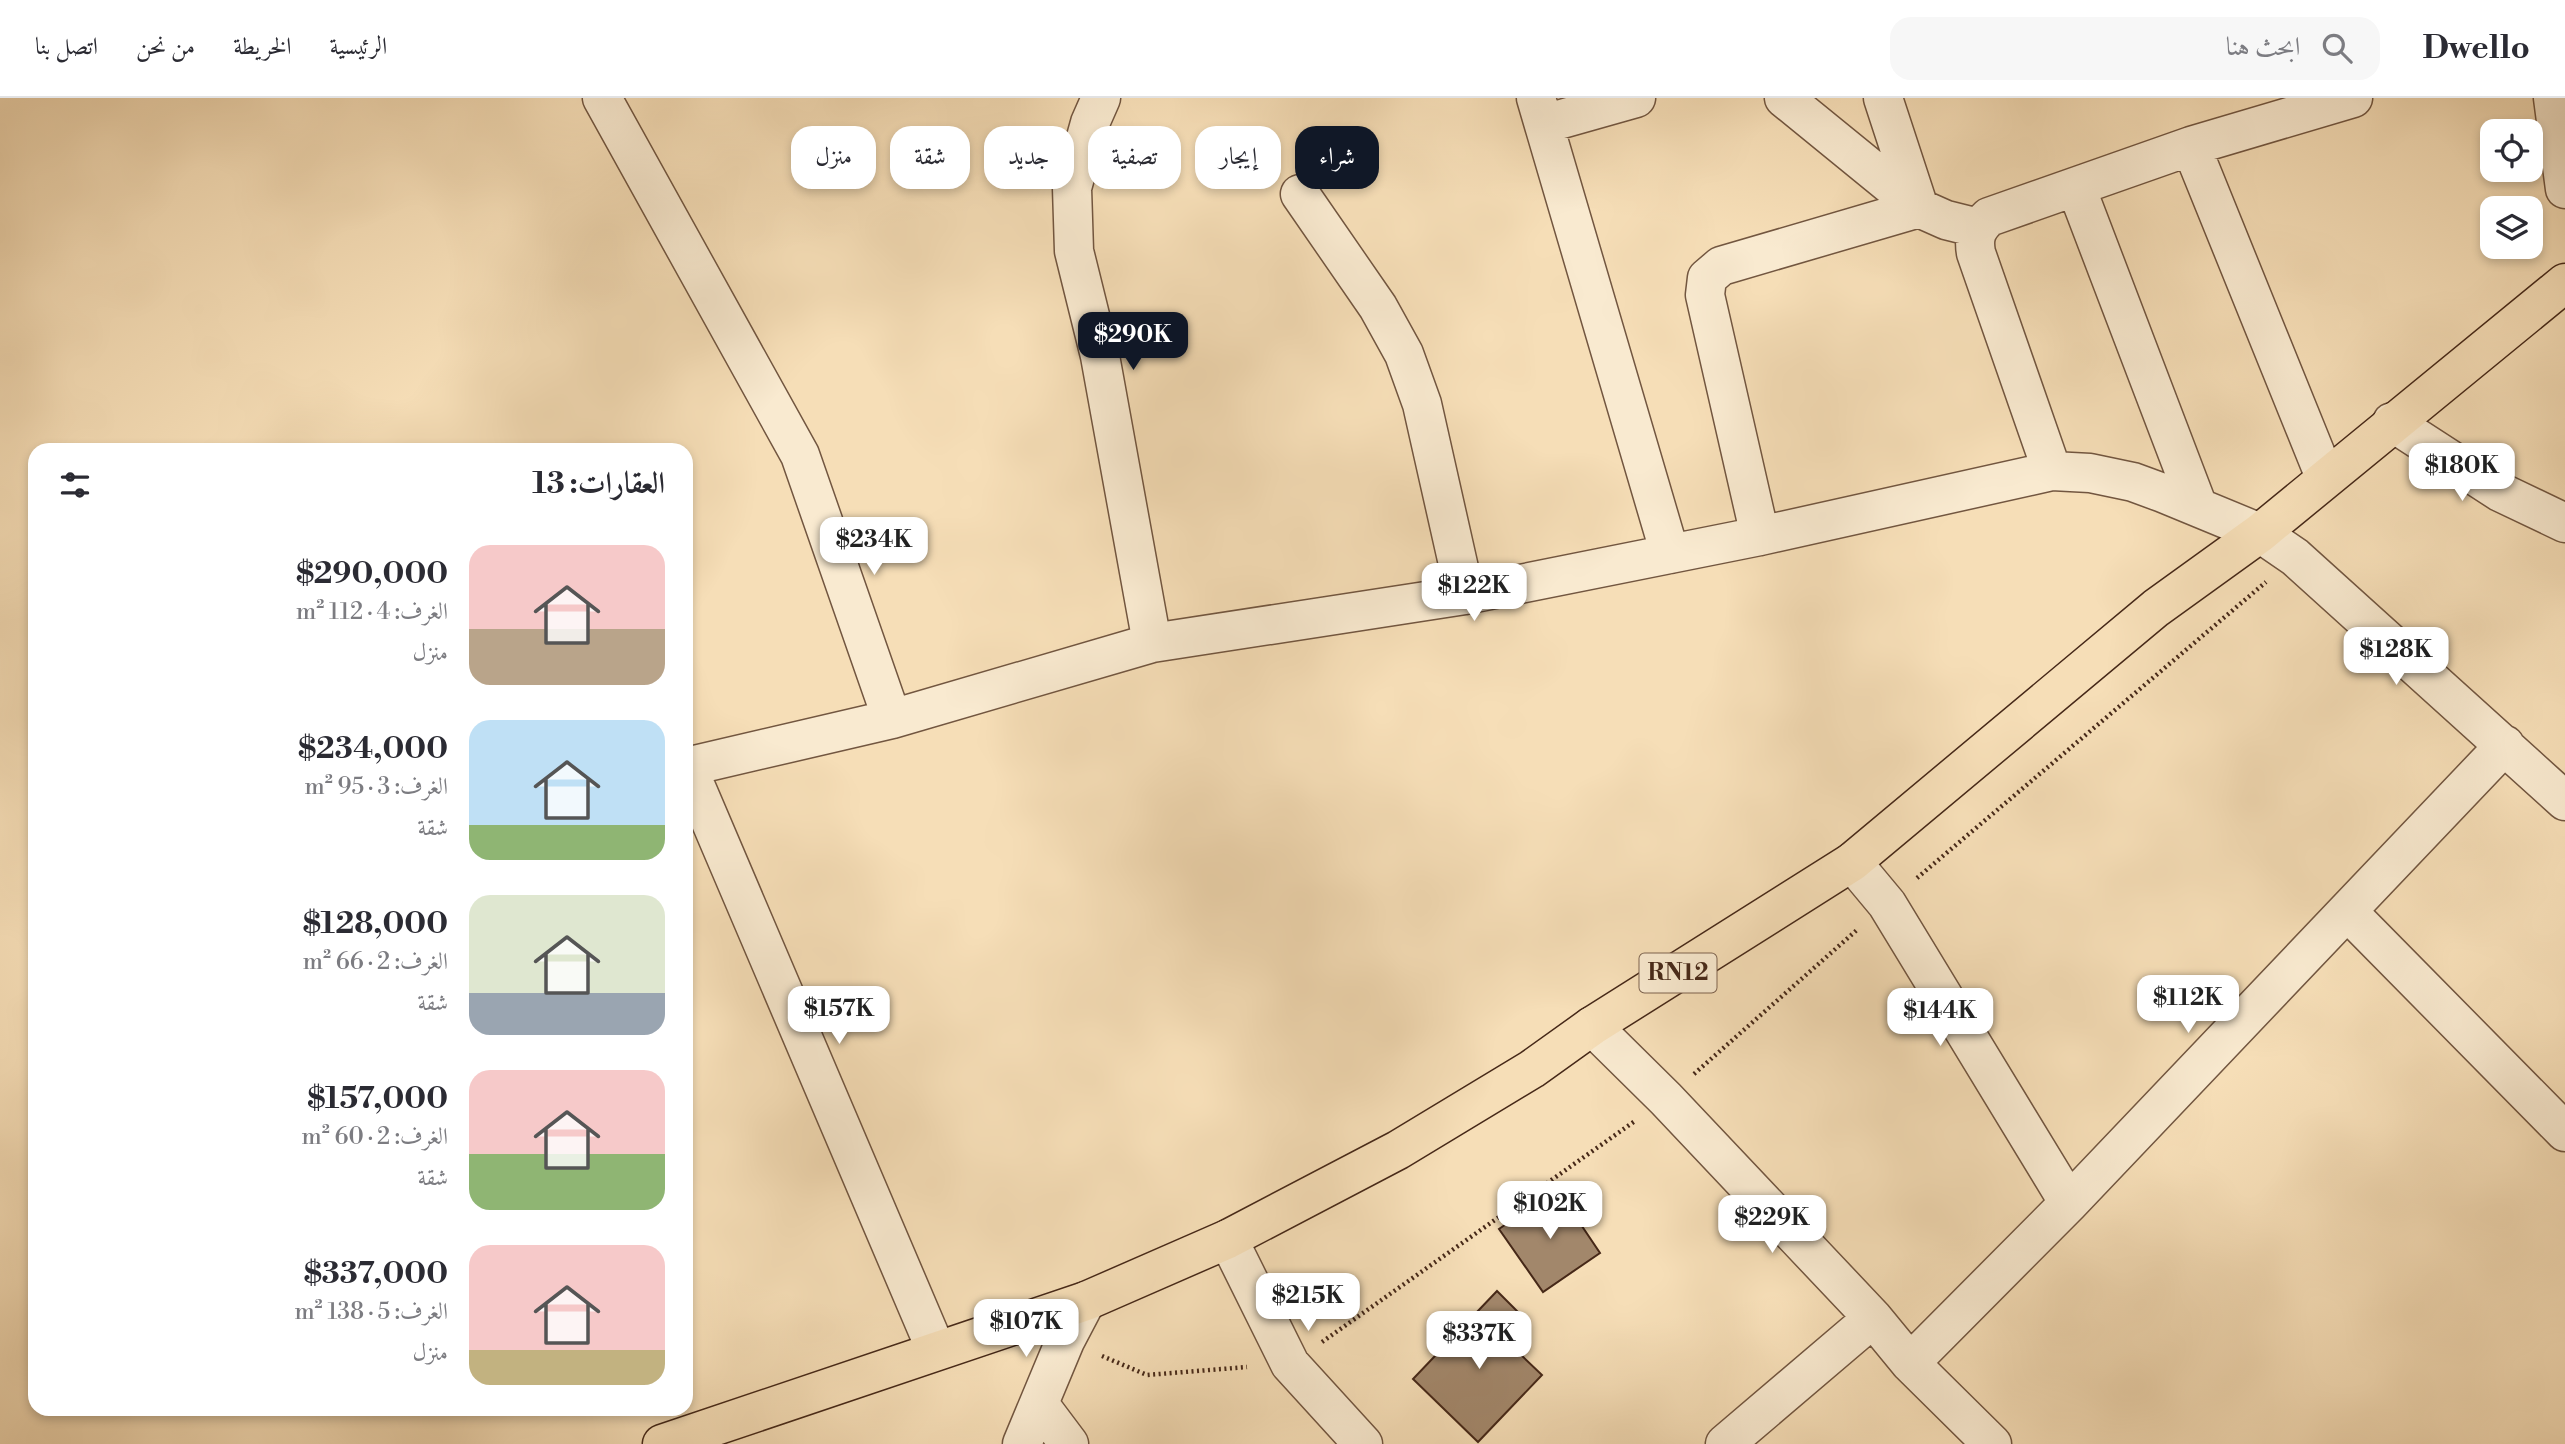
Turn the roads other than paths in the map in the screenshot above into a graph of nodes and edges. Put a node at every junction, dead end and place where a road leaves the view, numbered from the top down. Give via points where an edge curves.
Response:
1 (602, 98) edge
2 (1101, 98) edge
3 (1636, 98) edge
4 (1784, 98) edge
5 (1883, 98) edge
6 (2353, 98) edge
7 (2553, 98) edge
8 (1540, 111) edge
9 (2191, 146) junction
10 (2076, 187) junction
11 (2565, 189) edge
12 (1300, 194) dead end
13 (1919, 208) junction
14 (1978, 228) junction
15 (2565, 282) edge
16 (2392, 422) junction
17 (2052, 471) junction
18 (2325, 477) junction
19 (2198, 507) junction
20 (2565, 523) edge
21 (2260, 533) junction
22 (1760, 536) junction
23 (1670, 554) junction
24 (1465, 594) junction
25 (1152, 643) junction
26 (892, 719) junction
27 (2505, 745) junction
28 (693, 764) edge
29 (693, 782) edge
30 (2565, 800) edge
31 (1852, 862) junction
32 (2347, 912) junction
33 (1592, 1026) junction
34 (2565, 1132) edge
35 (2069, 1203) junction
36 (1228, 1239) junction
37 (1086, 1301) junction
38 (1873, 1318) junction
39 (936, 1350) junction
40 (1910, 1363) junction
41 (1039, 1404) junction
42 (662, 1444) edge
43 (1022, 1444) edge
44 (1069, 1444) edge
45 (1363, 1444) edge
46 (1725, 1444) edge
47 (1992, 1444) edge

1 - 26 street via 800,455
2 - 25 street via 1072,188 1074,251 1100,355
3 - 8 street
4 - 13 street
5 - 13 street
6 - 9 street
7 - 11 street
8 - 23 street
9 - 10 street
9 - 18 street
10 - 14 street via 1989,217
10 - 19 street
12 - 24 street via 1378,307 1404,354 1422,404
13 - 14 street
13 - 22 street via 1721,266 1707,278 1705,295
14 - 17 street via 1976,253
15 - 16 main road, RN12
16 - 18 main road, RN12
16 - 20 street via 2500,492
17 - 19 street via 2133,482
17 - 22 street
18 - 21 main road, RN12
19 - 21 street
21 - 27 street via 2295,558
21 - 31 main road, RN12 via 2156,608
22 - 23 street
23 - 24 street
24 - 25 street
25 - 26 street
26 - 28 street
27 - 30 street
27 - 32 street
29 - 39 street
31 - 33 main road, RN12
31 - 35 street via 1887,904
32 - 34 street
32 - 35 street
33 - 36 main road, RN12 via 1532,1069 1398,1150
33 - 38 street
35 - 40 street
36 - 37 main road, RN12
36 - 45 street via 1290,1364
37 - 39 main road, RN12
37 - 41 street
38 - 40 street
38 - 46 street
39 - 42 main road, RN12
40 - 47 street
41 - 43 street
41 - 44 street

